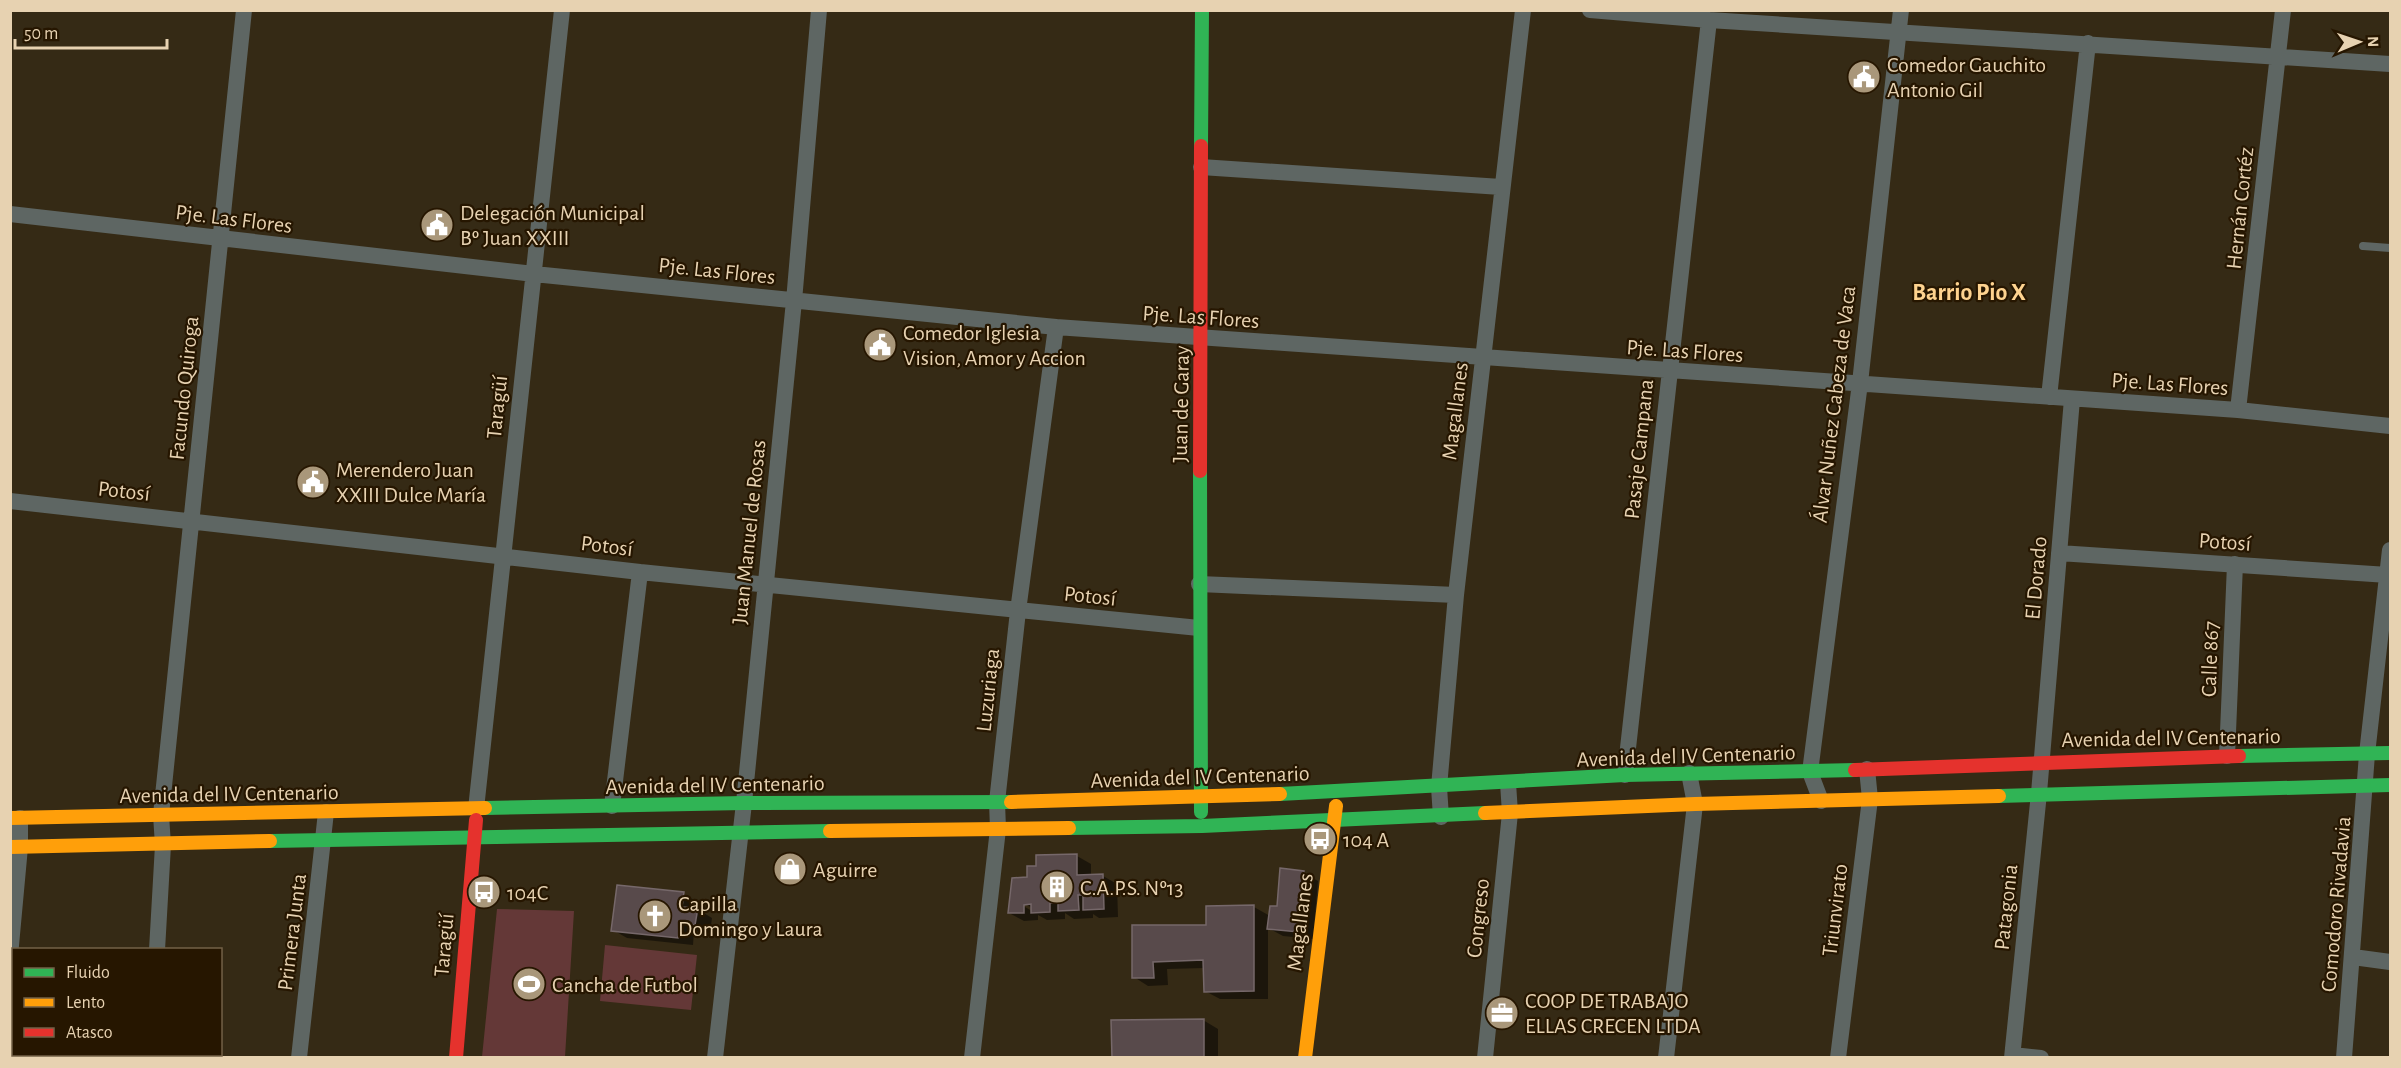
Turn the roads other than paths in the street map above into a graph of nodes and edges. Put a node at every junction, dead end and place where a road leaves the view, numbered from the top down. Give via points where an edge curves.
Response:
1 (244, 10) edge
2 (562, 10) edge
3 (819, 10) edge
4 (1202, 10) edge
5 (1523, 10) edge
6 (1590, 10) edge
7 (1900, 10) edge
8 (2283, 10) edge
9 (1709, 20) junction
10 (1898, 31) junction
11 (2088, 43) junction
12 (2278, 55) junction
13 (2391, 64) edge
14 (1201, 167) junction
15 (1501, 187) junction
16 (10, 214) edge
17 (222, 239) junction
18 (2363, 246) dead end
19 (2391, 248) edge
20 (534, 274) junction
21 (794, 301) junction
22 (1056, 327) junction
23 (1202, 339) junction
24 (1483, 359) junction
25 (1669, 371) junction
26 (1860, 383) junction
27 (2049, 397) junction
28 (2072, 399) junction
29 (2238, 410) junction
30 (2391, 426) edge
31 (10, 501) edge
32 (191, 520) junction
33 (2391, 550) edge
34 (2060, 553) junction
35 (502, 555) junction
36 (2235, 564) junction
37 (640, 572) junction
38 (2388, 575) junction
39 (765, 584) junction
40 (1199, 584) junction
41 (1456, 595) junction
42 (1018, 611) junction
43 (1199, 628) junction
44 (2391, 753) edge
45 (2367, 754) junction
46 (2228, 756) junction
47 (2041, 762) junction
48 (1867, 769) junction
49 (1810, 772) junction
50 (1689, 773) junction
51 (1625, 775) junction
52 (1508, 783) junction
53 (2391, 785) edge
54 (2367, 786) junction
55 (1439, 787) junction
56 (1338, 792) junction
57 (2038, 793) junction
58 (1201, 798) junction
59 (1870, 799) junction
60 (1821, 801) junction
61 (998, 802) junction
62 (744, 803) junction
63 (1695, 804) junction
64 (612, 806) junction
65 (476, 809) junction
66 (326, 812) junction
67 (1510, 813) junction
68 (161, 815) junction
69 (1441, 817) junction
70 (15, 818) edge
71 (1334, 822) junction
72 (1202, 826) junction
73 (998, 829) junction
74 (739, 834) junction
75 (475, 836) junction
76 (324, 841) junction
77 (163, 845) junction
78 (15, 847) edge
79 (157, 948) edge
80 (10, 956) edge
81 (2353, 957) junction
82 (2391, 962) edge
83 (2012, 1056) edge
84 (299, 1058) edge
85 (456, 1058) edge
86 (715, 1058) edge
87 (972, 1058) edge
88 (1305, 1058) edge
89 (1485, 1058) edge
90 (1666, 1058) edge
91 (1838, 1058) edge
92 (2042, 1058) edge
93 (2344, 1058) edge

1 - 17 street, Facundo Quiroga
2 - 20 street, Taragüí
3 - 21 street, Juan Manuel de Rosas
4 - 14 main road, Juan de Garay
5 - 15 street, Magallanes
6 - 9 street
7 - 10 street, Álvar Nuñez Cabeza de Vaca
8 - 12 street, Hernán Cortéz
9 - 10 street
9 - 25 street, Pasaje Campana
10 - 11 street
10 - 26 street, Álvar Nuñez Cabeza de Vaca
11 - 12 street
11 - 27 street
12 - 13 street
12 - 29 street, Hernán Cortéz
14 - 15 street
14 - 23 main road, Juan de Garay
15 - 24 street, Magallanes
16 - 17 street, Pje. Las Flores
17 - 20 street, Pje. Las Flores
17 - 32 street, Facundo Quiroga
18 - 19 lane
20 - 21 street, Pje. Las Flores
20 - 35 street, Taragüí
21 - 22 street, Pje. Las Flores
21 - 39 street, Juan Manuel de Rosas
22 - 23 street, Pje. Las Flores
22 - 42 street, Luzuriaga
23 - 24 street, Pje. Las Flores
23 - 40 main road, Juan de Garay
24 - 25 street, Pje. Las Flores
24 - 41 street, Magallanes
25 - 26 street, Pje. Las Flores
25 - 51 street, Pasaje Campana
26 - 27 street, Pje. Las Flores
26 - 49 street, Álvar Nuñez Cabeza de Vaca
27 - 28 street, Pje. Las Flores
28 - 29 street, Pje. Las Flores
28 - 34 street, El Dorado
29 - 30 street, Pje. Las Flores
31 - 32 street, Potosí
32 - 35 street, Potosí
32 - 68 street, Facundo Quiroga
33 - 38 street
34 - 36 street, Potosí
34 - 47 street, El Dorado
35 - 37 street, Potosí
35 - 65 street, Taragüí
36 - 38 street, Potosí
36 - 46 street, Calle 867
37 - 39 street, Potosí
37 - 64 street
38 - 45 street
39 - 42 street, Potosí
39 - 62 street, Juan Manuel de Rosas
40 - 41 street
40 - 43 main road, Juan de Garay
41 - 55 street, Magallanes
42 - 43 street, Potosí
42 - 61 street, Luzuriaga
43 - 58 main road, Juan de Garay
44 - 45 main road, Avenida del IV Centenario
45 - 46 main road, Avenida del IV Centenario
45 - 54 street, Comodoro Rivadavia
46 - 47 main road, Avenida del IV Centenario
47 - 48 main road, Avenida del IV Centenario
47 - 57 street, Patagonia
48 - 49 main road, Avenida del IV Centenario
48 - 59 street, Triunvirato
49 - 50 main road, Avenida del IV Centenario
49 - 60 street, Álvar Nuñez Cabeza de Vaca
50 - 51 main road, Avenida del IV Centenario
50 - 63 street
51 - 52 main road, Avenida del IV Centenario
52 - 55 main road, Avenida del IV Centenario
52 - 67 street, Congreso
53 - 54 main road
54 - 57 main road
54 - 81 street, Comodoro Rivadavia
55 - 56 main road, Avenida del IV Centenario
55 - 69 street, Magallanes
56 - 58 main road, Avenida del IV Centenario
56 - 71 main road, Magallanes
57 - 59 main road
57 - 83 street, Patagonia
58 - 61 main road, Avenida del IV Centenario
58 - 72 main road, Juan de Garay
59 - 60 main road
59 - 91 street, Triunvirato
60 - 63 main road
61 - 62 main road, Avenida del IV Centenario
61 - 73 street, Luzuriaga
62 - 64 main road, Avenida del IV Centenario
62 - 74 street, Juan Manuel de Rosas
63 - 67 main road
63 - 90 street
64 - 65 main road, Avenida del IV Centenario
65 - 66 main road, Avenida del IV Centenario
65 - 75 main road, Taragüí
66 - 68 main road, Avenida del IV Centenario
66 - 76 street, Primera Junta
67 - 69 main road
67 - 89 street, Congreso
68 - 70 main road, Avenida del IV Centenario
68 - 77 street, Facundo Quiroga
69 - 71 main road
70 - 78 street
71 - 72 main road
71 - 88 main road, Magallanes
72 - 73 main road
73 - 74 main road
73 - 87 street, Luzuriaga
74 - 75 main road
74 - 86 street, Juan Manuel de Rosas
75 - 76 main road
75 - 85 main road, Taragüí
76 - 77 main road
76 - 84 street, Primera Junta
77 - 78 main road
77 - 79 street, Facundo Quiroga
78 - 80 street
81 - 82 street
81 - 93 street, Comodoro Rivadavia
83 - 92 street

